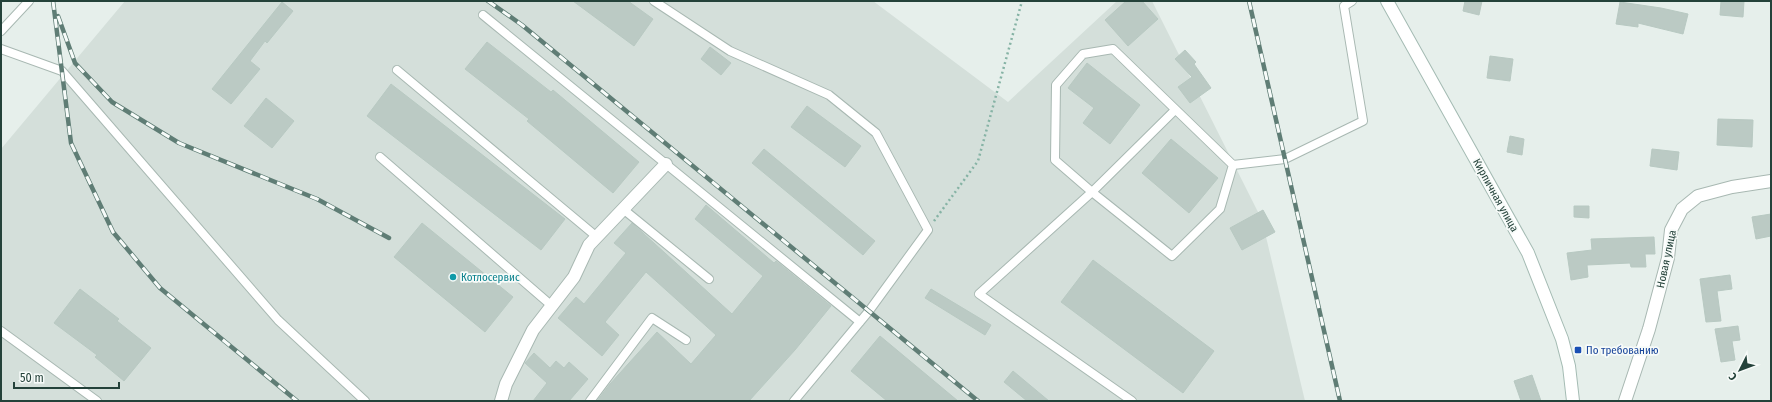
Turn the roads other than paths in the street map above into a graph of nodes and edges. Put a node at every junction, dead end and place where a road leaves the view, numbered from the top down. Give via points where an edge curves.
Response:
1 (30, 1) edge
2 (654, 1) edge
3 (1352, 1) edge
4 (1387, 1) edge
5 (482, 15) dead end
6 (1, 31) edge
7 (1, 49) edge
8 (397, 70) dead end
9 (1175, 110) junction
10 (380, 157) dead end
11 (666, 164) junction
12 (1233, 165) junction
13 (1771, 181) edge
14 (1092, 192) junction
15 (623, 210) junction
16 (597, 237) junction
17 (709, 279) dead end
18 (552, 306) junction
19 (860, 322) junction
20 (1, 331) edge
21 (686, 340) dead end
22 (97, 401) edge
23 (365, 401) edge
24 (501, 401) edge
25 (590, 401) edge
26 (794, 401) edge
27 (1132, 401) edge
28 (1573, 401) edge
29 (1625, 401) edge

1 - 6 lane
2 - 19 lane via 730,51 829,95 876,133 928,230
3 - 12 lane via 1344,6 1363,121 1285,159
4 - 28 street, Кирпичная улица via 1528,254 1562,339 1569,366
5 - 11 lane
7 - 23 lane via 62,71 278,320
8 - 16 lane
9 - 12 lane
9 - 14 lane
9 - 14 lane via 1113,49 1083,54 1056,85 1055,160
10 - 18 lane
11 - 15 street
11 - 19 lane
12 - 14 lane via 1220,209 1172,256
13 - 29 street, Новая улица via 1698,196 1682,209 1671,230 1668,258 1653,315
14 - 27 lane via 979,294
15 - 16 street
15 - 17 lane
16 - 18 street via 590,245 574,277
18 - 24 street via 533,330 506,384
19 - 26 lane
20 - 22 lane
21 - 25 lane via 652,318

